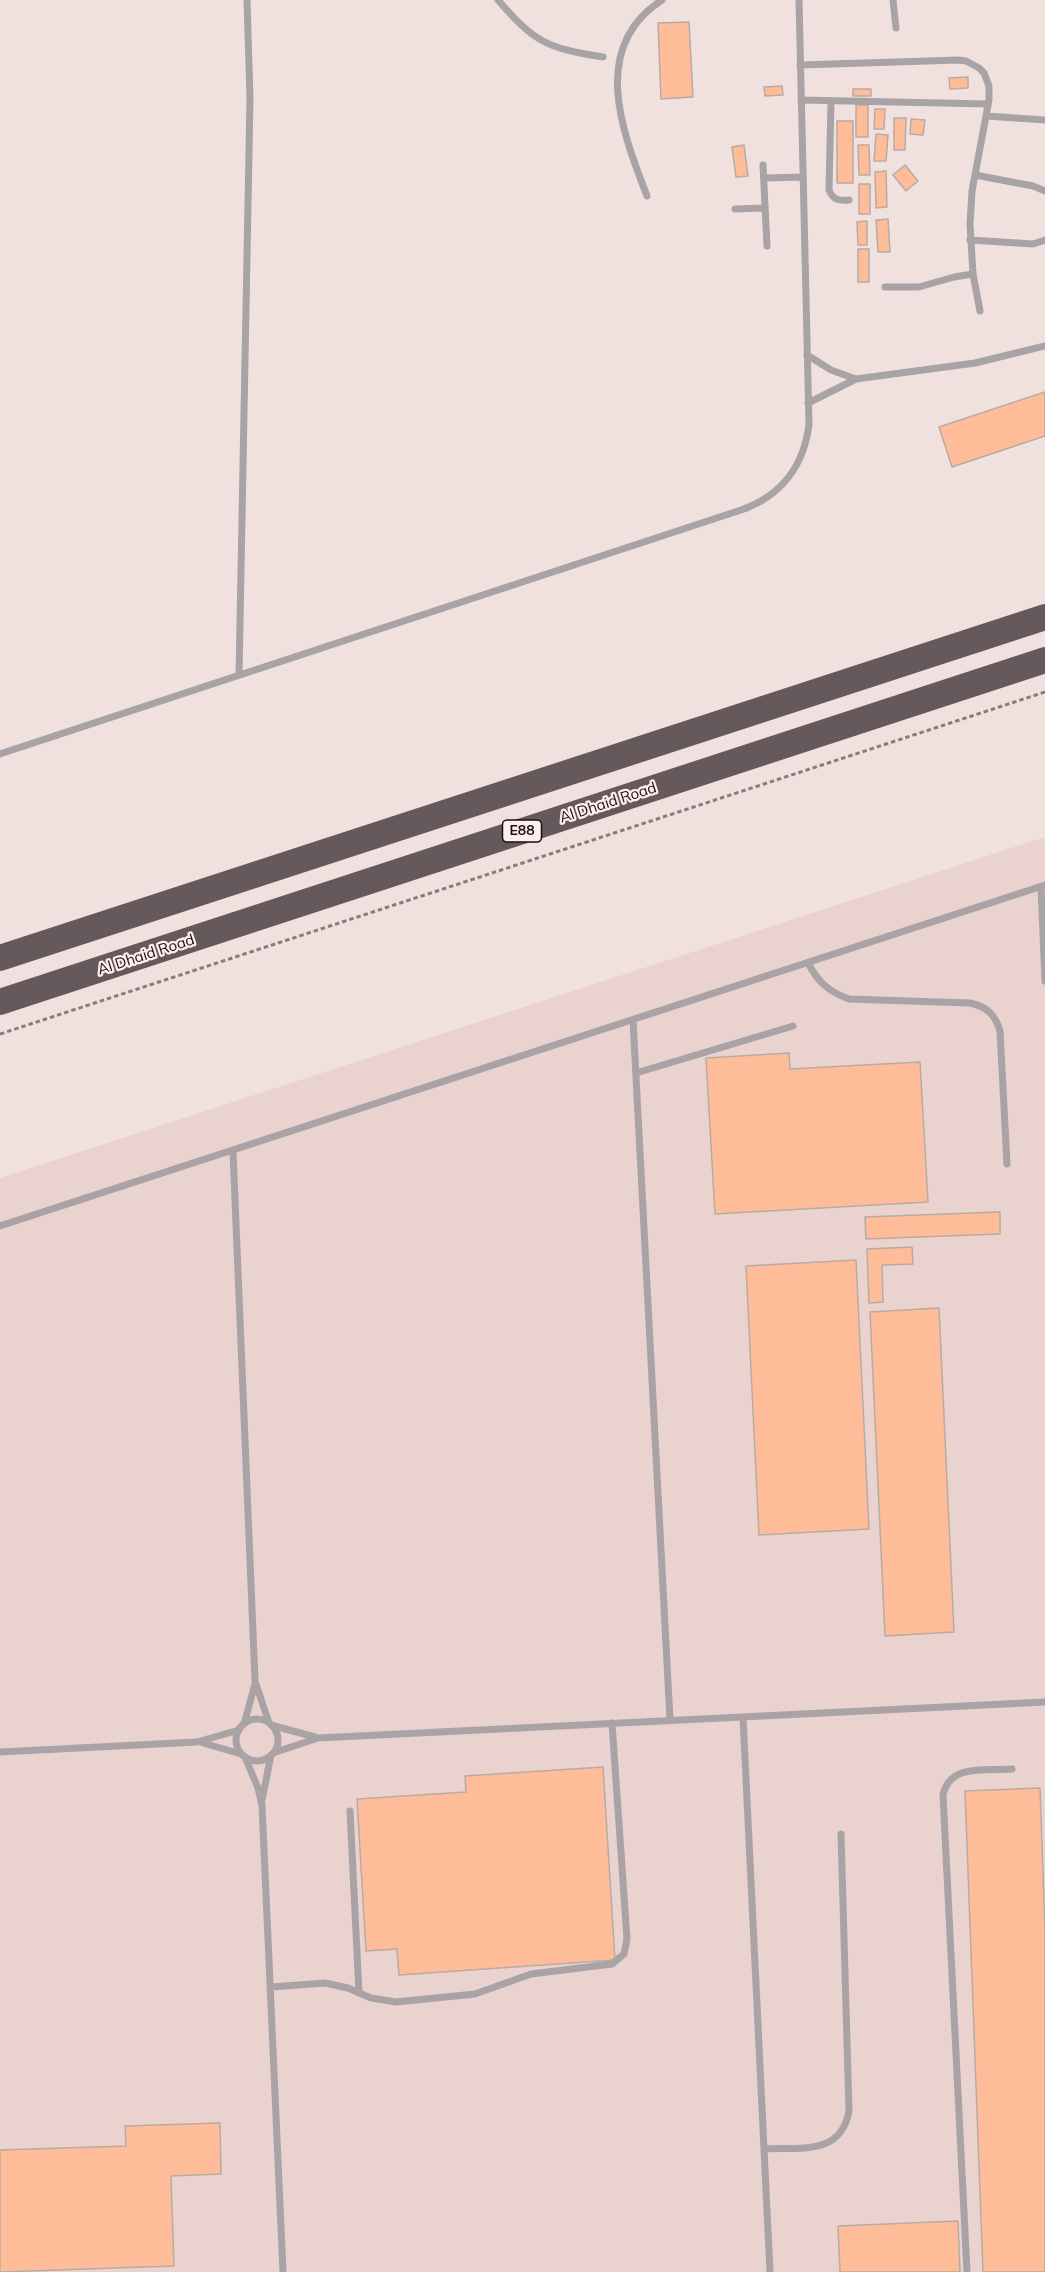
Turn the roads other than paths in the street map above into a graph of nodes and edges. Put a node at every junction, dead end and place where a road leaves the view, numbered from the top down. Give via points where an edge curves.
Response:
1 (247, 0) edge
2 (498, 0) edge
3 (662, 0) edge
4 (799, 0) edge
5 (893, 0) edge
6 (896, 28) dead end
7 (603, 57) dead end
8 (800, 65) junction
9 (801, 100) junction
10 (831, 101) junction
11 (988, 104) junction
12 (986, 116) junction
13 (1045, 120) edge
14 (763, 165) dead end
15 (975, 176) junction
16 (803, 177) junction
17 (764, 178) junction
18 (1045, 191) edge
19 (647, 196) dead end
20 (849, 200) dead end
21 (765, 208) junction
22 (735, 209) dead end
23 (969, 240) junction
24 (1045, 240) edge
25 (767, 246) dead end
26 (973, 274) junction
27 (885, 287) dead end
28 (980, 310) dead end
29 (1045, 346) edge
30 (807, 355) junction
31 (856, 379) junction
32 (808, 403) junction
33 (1045, 617) edge
34 (1045, 660) edge
35 (239, 675) junction
36 (0, 754) edge
37 (1043, 886) edge
38 (1044, 956) edge
39 (0, 958) edge
40 (808, 963) junction
41 (1045, 981) edge
42 (0, 1002) edge
43 (633, 1020) junction
44 (793, 1026) dead end
45 (636, 1073) junction
46 (233, 1151) junction
47 (1007, 1164) dead end
48 (0, 1227) edge
49 (255, 1681) junction
50 (1045, 1702) edge
51 (743, 1717) junction
52 (670, 1720) junction
53 (612, 1723) junction
54 (270, 1724) junction
55 (241, 1727) junction
56 (318, 1738) junction
57 (197, 1742) junction
58 (0, 1752) edge
59 (272, 1754) junction
60 (243, 1755) junction
61 (1012, 1769) dead end
62 (262, 1805) junction
63 (350, 1811) dead end
64 (841, 1834) dead end
65 (271, 1987) junction
66 (359, 1994) junction
67 (764, 2149) junction
68 (283, 2272) edge
69 (770, 2272) edge
70 (967, 2272) edge

1 - 35 lane via 250,99
2 - 7 lane via 520,26 540,40 565,50
3 - 19 lane via 644,14 627,37 617,81 628,143
4 - 8 lane
5 - 6 lane
8 - 9 lane
8 - 11 lane via 966,61 979,68 987,79
9 - 10 lane
9 - 16 lane
10 - 11 lane
10 - 20 lane via 829,190 839,201
11 - 12 lane
12 - 13 lane
12 - 15 lane
14 - 17 lane
15 - 18 lane
15 - 23 lane
16 - 17 lane
16 - 30 lane
17 - 21 lane
21 - 22 lane
21 - 25 lane
23 - 24 lane via 1033,244
23 - 26 lane
26 - 27 lane via 919,288
26 - 28 lane
29 - 31 lane via 975,363
30 - 31 lane
30 - 32 lane
31 - 32 lane
32 - 35 lane via 807,437 799,461 775,492 753,505
33 - 39 highway
34 - 42 highway, Al Dhaid Road / E88
35 - 36 lane
37 - 38 lane
37 - 40 lane
38 - 41 lane
40 - 43 lane
40 - 47 lane via 824,986 849,999 970,1003 991,1011 1000,1031
43 - 45 lane
43 - 46 lane
44 - 45 lane
45 - 52 lane
46 - 48 lane
46 - 49 lane
49 - 54 lane
49 - 55 lane
50 - 51 lane
51 - 52 lane
51 - 67 lane
52 - 53 lane
53 - 56 lane
53 - 66 lane via 627,1939 619,1960 605,1966 521,1976 475,1994 383,2001
54 - 55 lane via 256,1719
54 - 56 lane
54 - 59 lane via 278,1735
55 - 57 lane
55 - 60 lane via 237,1743
56 - 59 lane
57 - 58 lane
57 - 60 lane
59 - 60 lane via 258,1761
59 - 62 lane
60 - 62 lane
61 - 70 lane via 957,1773 950,1778 943,1795
62 - 65 lane
63 - 66 lane
64 - 67 lane via 847,2124 840,2135 816,2147
65 - 66 lane via 325,1983
65 - 68 lane
67 - 69 lane

